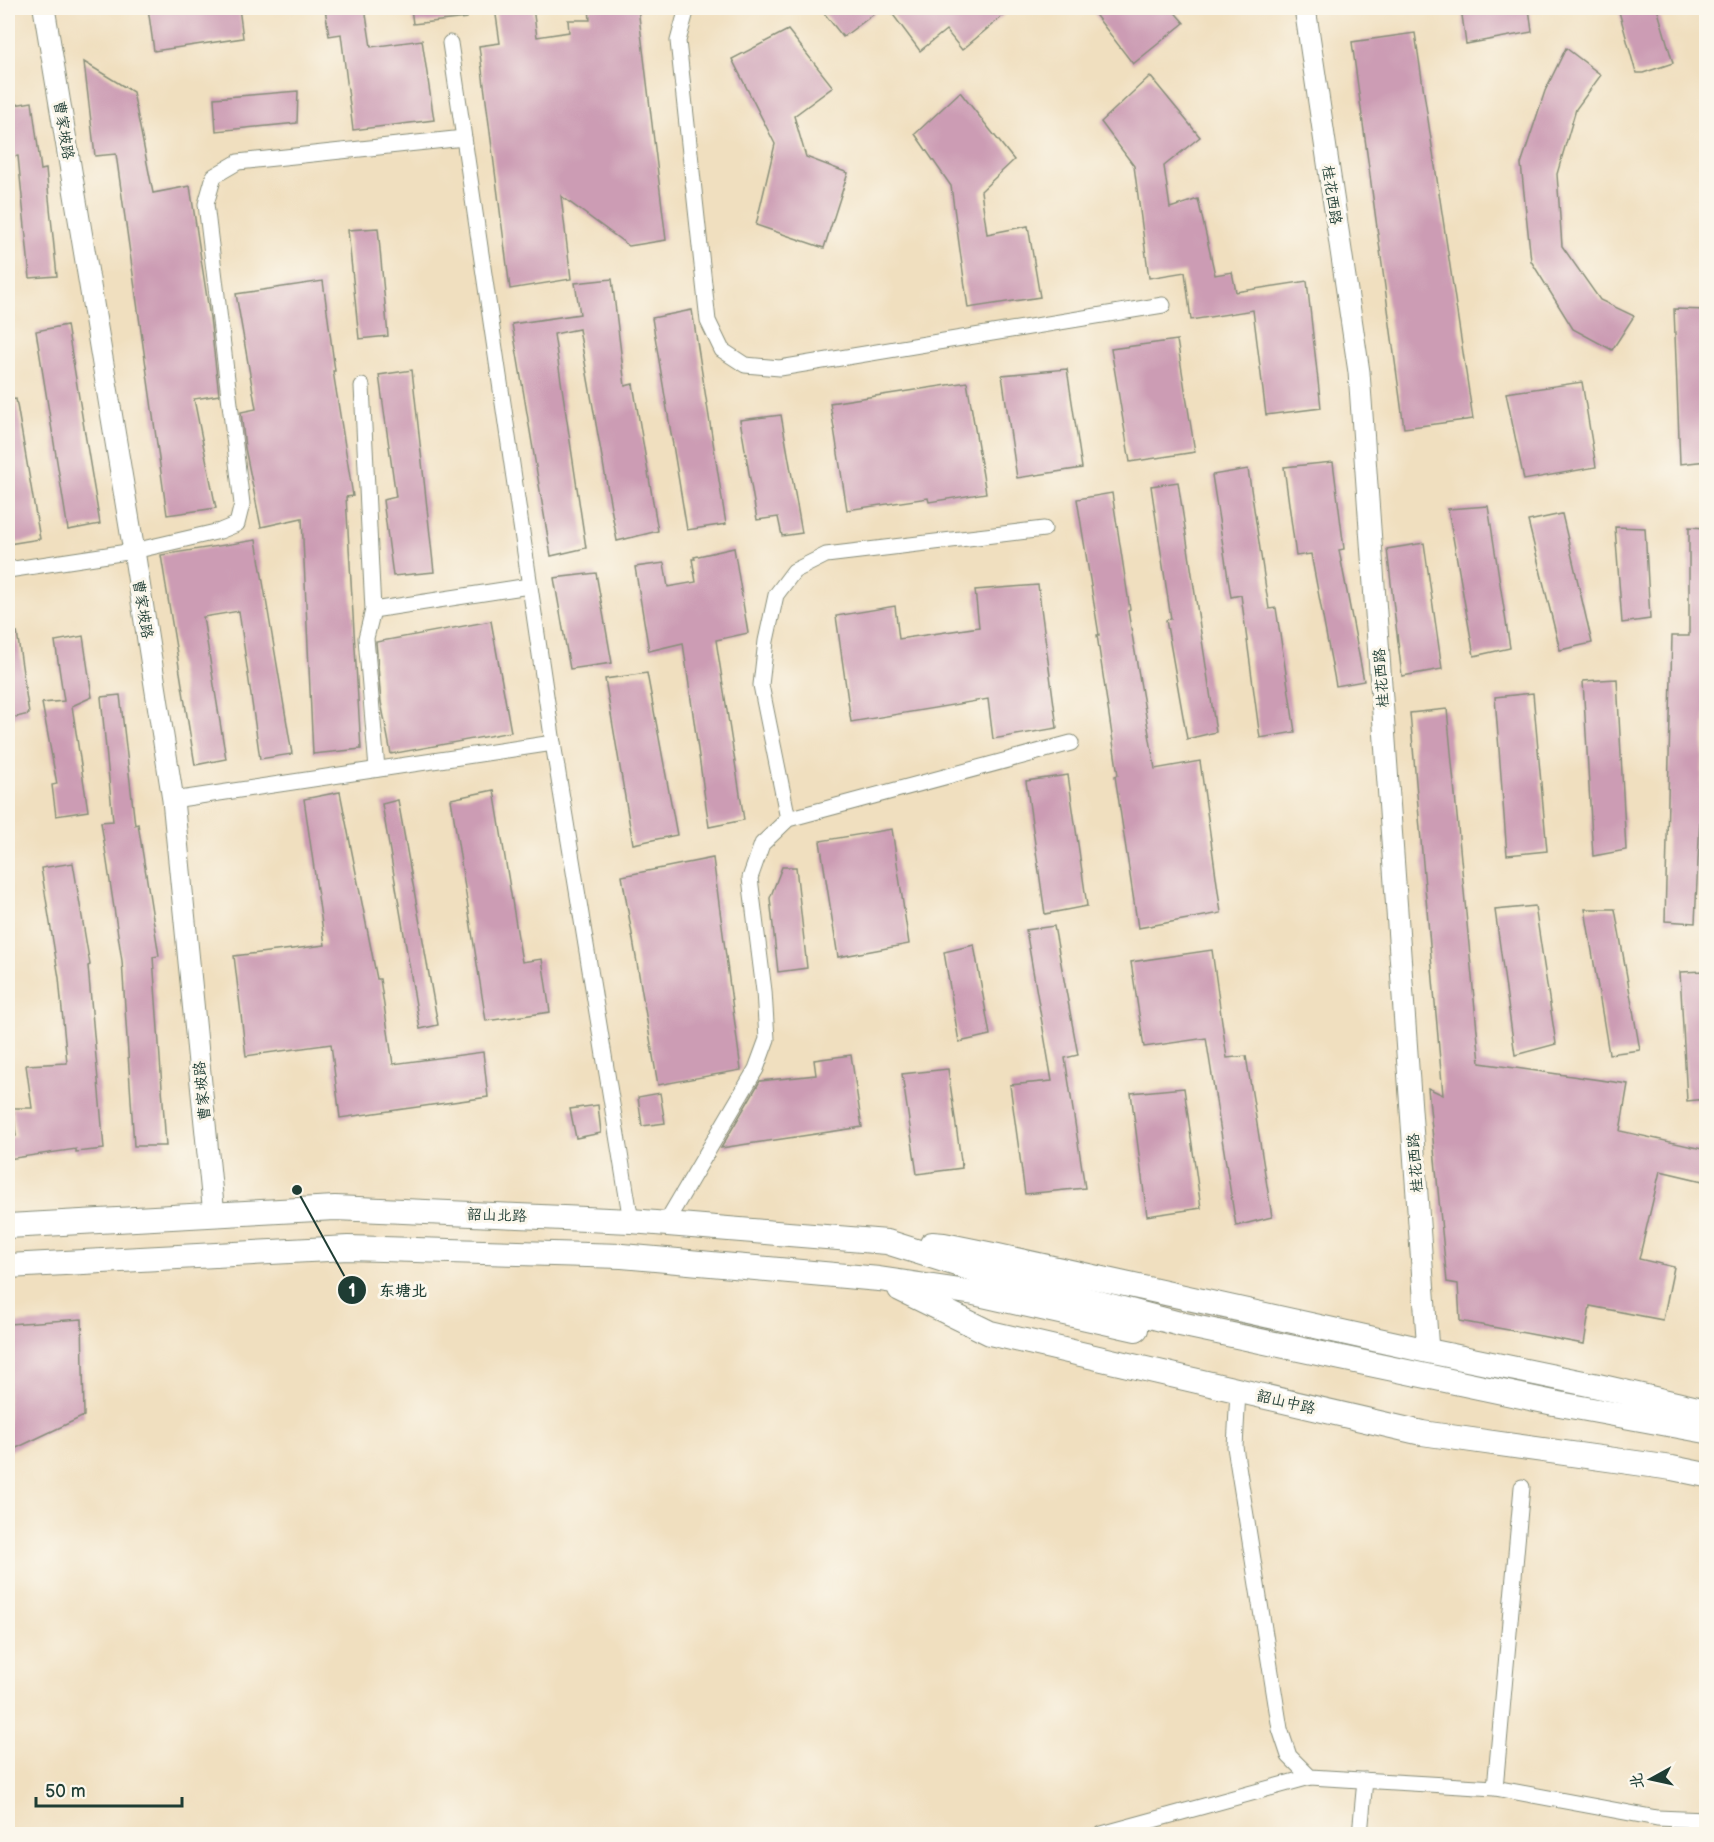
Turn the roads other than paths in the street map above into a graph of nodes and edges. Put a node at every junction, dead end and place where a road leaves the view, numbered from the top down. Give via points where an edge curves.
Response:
1 (44, 8) edge
2 (687, 8) edge
3 (1305, 8) edge
4 (450, 43) dead end
5 (464, 138) junction
6 (1163, 305) dead end
7 (363, 386) dead end
8 (1044, 529) dead end
9 (134, 551) junction
10 (8, 570) edge
11 (530, 586) junction
12 (373, 610) junction
13 (1071, 742) dead end
14 (552, 743) junction
15 (377, 770) junction
16 (173, 800) junction
17 (788, 819) junction
18 (214, 1215) junction
19 (631, 1221) junction
20 (665, 1224) junction
21 (8, 1226) edge
22 (887, 1242) junction
23 (8, 1266) edge
24 (879, 1279) junction
25 (978, 1283) junction
26 (1428, 1351) junction
27 (1238, 1391) junction
28 (1707, 1398) edge
29 (1659, 1400) junction
30 (1707, 1411) edge
31 (1707, 1431) edge
32 (1707, 1445) edge
33 (1672, 1468) junction
34 (1707, 1475) edge
35 (1707, 1485) edge
36 (1522, 1486) dead end
37 (1310, 1777) junction
38 (1365, 1780) junction
39 (1495, 1788) junction
40 (1707, 1820) edge
41 (1102, 1834) edge
42 (1360, 1834) edge

1 - 9 street, 曹家坡路
2 - 6 street via 678,41 708,321 722,350 745,365 780,368
3 - 26 street, 桂花西路 via 1359,372
4 - 5 street
5 - 9 street via 238,162 214,176 206,204 242,504 237,524
5 - 11 street
7 - 12 street
8 - 17 street via 826,555 794,571 776,595 761,685
9 - 10 street
9 - 16 street, 曹家坡路
11 - 12 street
11 - 14 street
12 - 15 street via 366,638
13 - 17 street
14 - 15 street
14 - 19 street
15 - 16 street
16 - 18 street, 曹家坡路
17 - 20 street via 762,844 750,878 767,1039 756,1069
18 - 19 main road, 韶山北路 via 335,1208
18 - 21 main road, 韶山北路
19 - 20 main road, 韶山北路
20 - 22 main road, 韶山北路
22 - 25 main road, 韶山北路
22 - 26 main road via 944,1245
23 - 24 main road via 348,1248 622,1256
24 - 25 main road
24 - 27 main road, 韶山中路 via 990,1333
25 - 31 main road via 1554,1403
25 - 32 main road via 1177,1338 1552,1417
26 - 29 main road
27 - 33 main road, 韶山中路 via 1422,1433
27 - 37 street via 1235,1446 1280,1729 1289,1756
28 - 29 street
29 - 30 main road
33 - 34 main road, 韶山中路
33 - 35 street
36 - 39 street
37 - 38 street
37 - 41 street
38 - 39 street
38 - 42 street
39 - 40 street via 1657,1818

